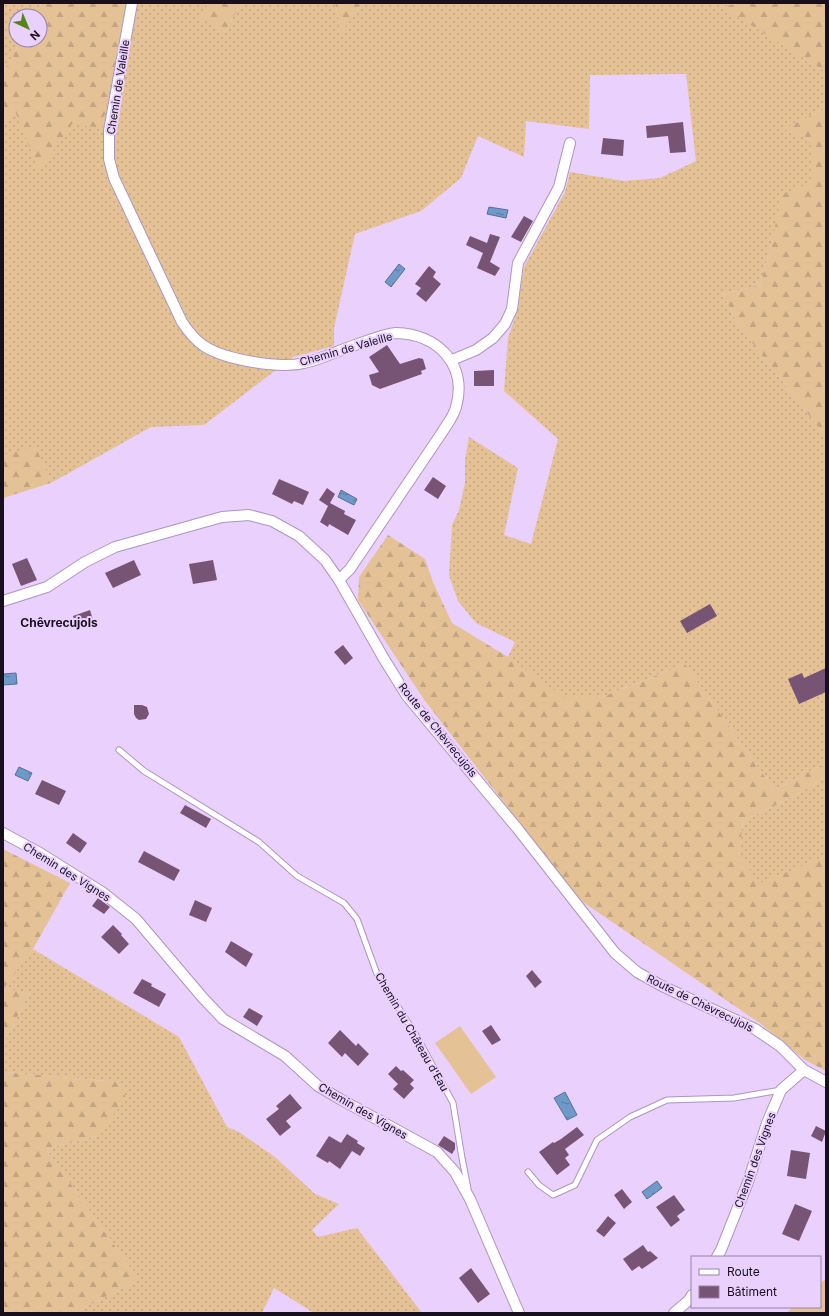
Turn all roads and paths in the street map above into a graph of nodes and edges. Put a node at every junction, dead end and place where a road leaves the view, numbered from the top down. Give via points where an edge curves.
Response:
1 (132, 3) edge
2 (570, 143) dead end
3 (452, 360) junction
4 (339, 580) junction
5 (3, 601) edge
6 (119, 750) dead end
7 (3, 833) edge
8 (804, 1070) junction
9 (826, 1082) edge
10 (782, 1090) junction
11 (528, 1172) dead end
12 (470, 1199) junction
13 (718, 1256) edge
14 (691, 1297) edge
15 (519, 1313) edge
16 (674, 1313) edge

1 - 3 street, Chemin de Valeille via 109,131 110,159 114,178 182,322 192,336 204,346 227,356 277,365 304,363 395,333 419,336 441,349
2 - 3 street via 559,187 518,263 512,309 505,324 493,338 476,350
3 - 4 street via 458,385 456,408 443,432 350,569
4 - 5 street, Route de Chèvrecujols via 325,560 299,536 272,521 249,515 222,517 115,546 47,586
4 - 8 street, Route de Chèvrecujols via 407,696 517,828 615,953 637,972 662,986 755,1029 780,1046
6 - 12 lane, Chemin du Château d'Eau via 144,771 259,842 297,876 344,902 357,919 377,974 417,1037 453,1103
7 - 12 street, Chemin des Vignes via 102,892 136,919 222,1019 285,1056 318,1086 340,1100 437,1152 455,1172
8 - 9 street, Route de Chèvrecujols
8 - 10 street, Chemin des Vignes
10 - 11 lane via 734,1098 667,1100 636,1114 597,1140 575,1185 553,1195 539,1185
10 - 13 street, Chemin des Vignes via 767,1123 748,1182
12 - 15 street, Chemin des Vignes
14 - 16 street

